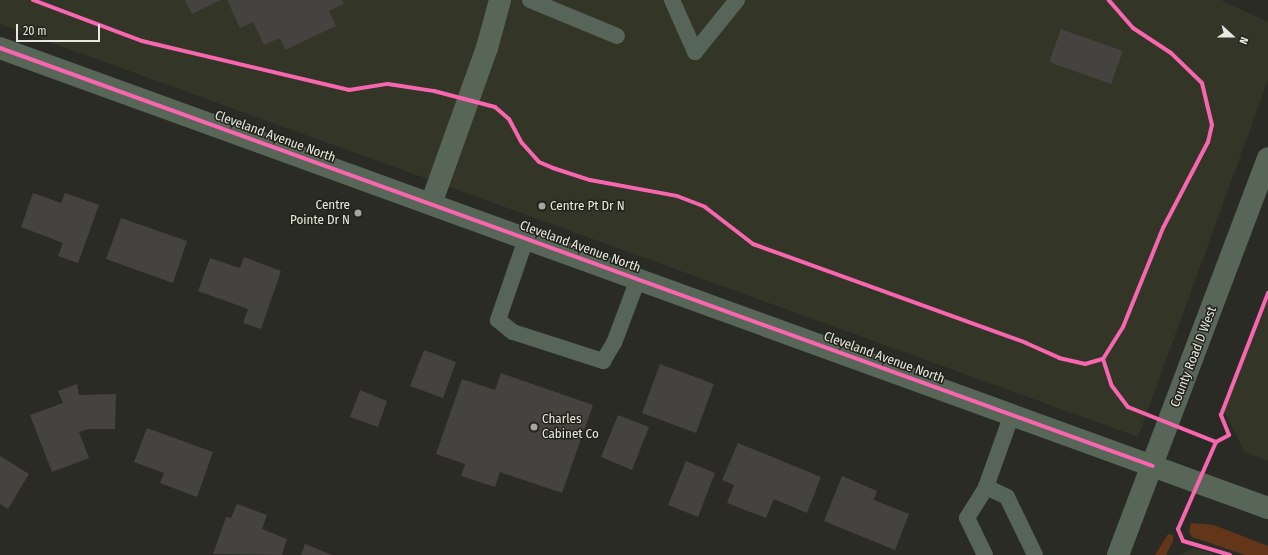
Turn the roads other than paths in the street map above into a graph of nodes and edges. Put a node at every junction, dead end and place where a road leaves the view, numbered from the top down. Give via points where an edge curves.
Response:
1 (500, 0) edge
2 (530, 0) edge
3 (672, 0) edge
4 (738, 0) edge
5 (617, 36) dead end
6 (0, 48) edge
7 (1268, 158) edge
8 (431, 204) junction
9 (526, 239) junction
10 (638, 279) junction
11 (1012, 414) junction
12 (1152, 466) junction
13 (986, 487) junction
14 (1268, 508) edge
15 (985, 555) edge
16 (1035, 555) edge
17 (1118, 555) edge

1 - 8 street via 487,48
2 - 5 lane
3 - 4 lane via 694,52
6 - 8 street, Cleveland Avenue North
7 - 12 street, County Road D West
8 - 9 street, Cleveland Avenue North
9 - 10 street, Cleveland Avenue North
9 - 10 lane via 498,320 513,332 603,361 614,343
10 - 11 street, Cleveland Avenue North
11 - 12 street, Cleveland Avenue North
11 - 13 lane
12 - 14 street, Cleveland Avenue North
12 - 17 street, County Road D West
13 - 15 lane via 967,518
13 - 16 lane via 1007,497

